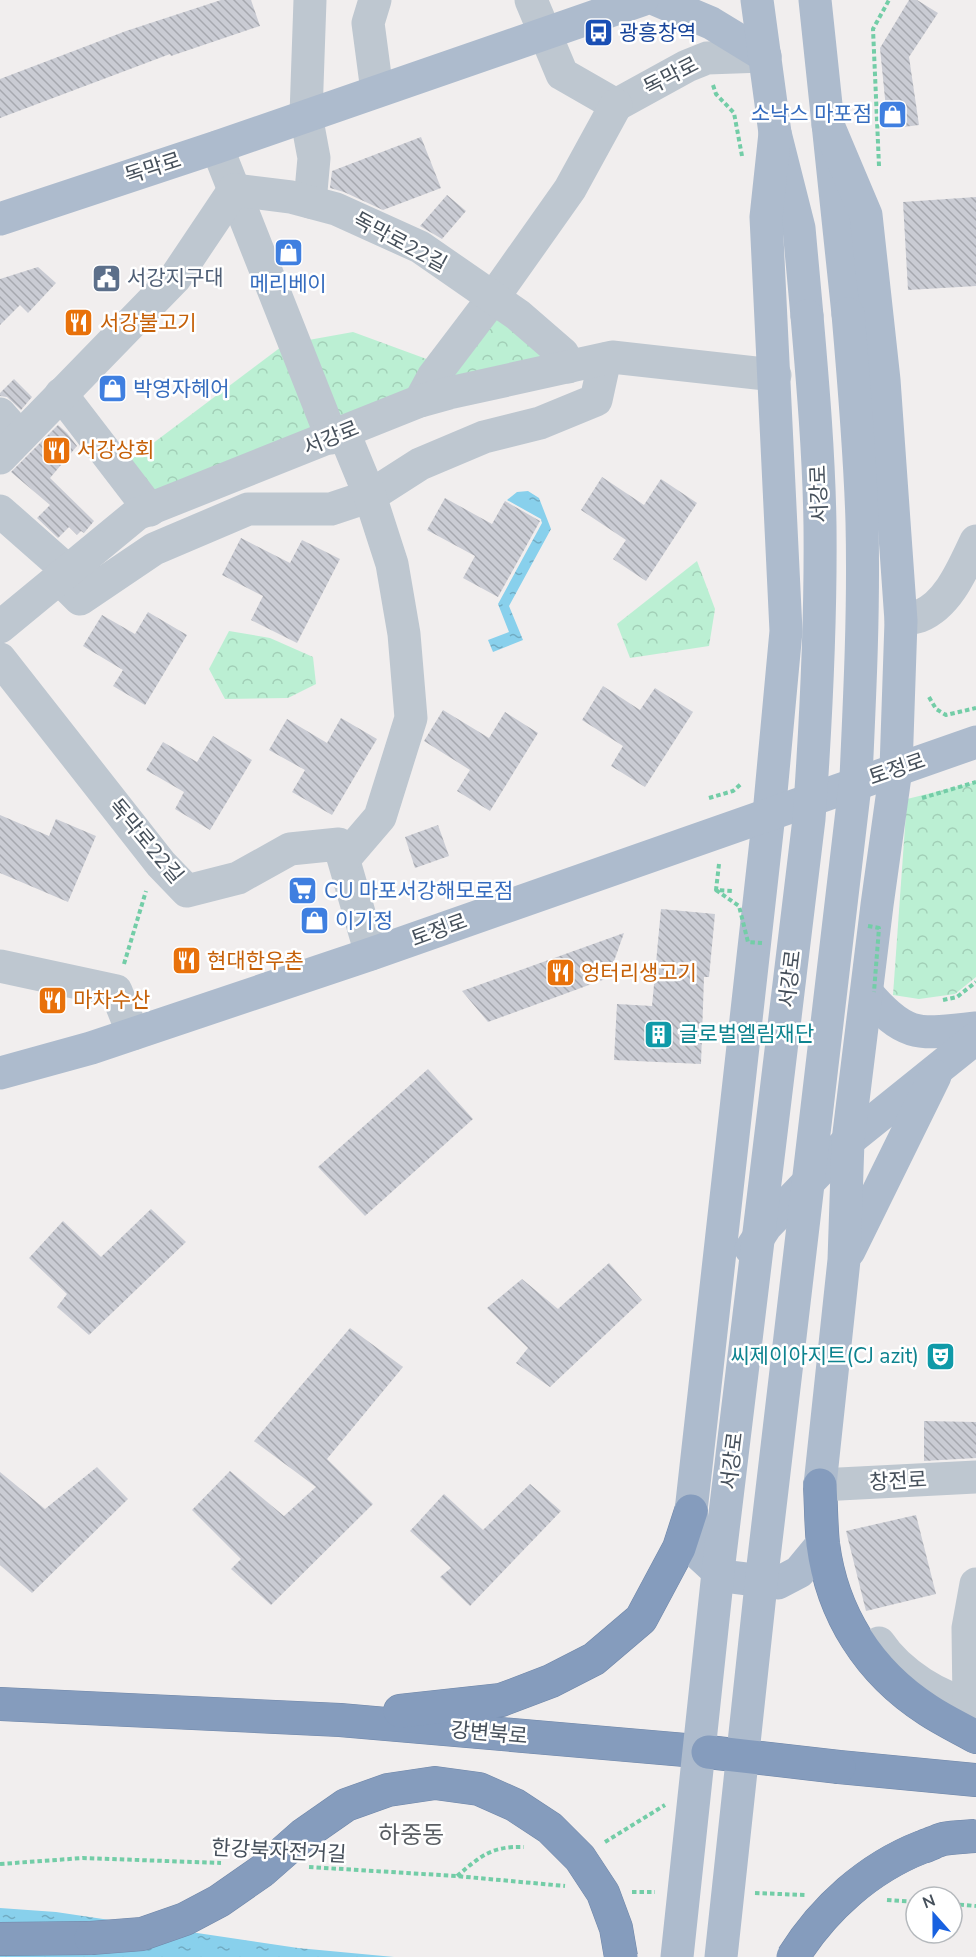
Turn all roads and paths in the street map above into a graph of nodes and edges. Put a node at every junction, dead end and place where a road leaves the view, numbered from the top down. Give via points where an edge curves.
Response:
1 (310, 0) edge
2 (375, 0) edge
3 (531, 0) edge
4 (642, 0) edge
5 (657, 0) edge
6 (757, 0) edge
7 (815, 0) edge
8 (544, 34) junction
9 (765, 56) junction
10 (378, 91) junction
11 (616, 105) junction
12 (306, 115) junction
13 (828, 125) junction
14 (775, 133) junction
15 (217, 147) junction
16 (234, 190) junction
17 (310, 202) junction
18 (0, 219) edge
19 (493, 298) junction
20 (604, 359) junction
21 (568, 367) junction
22 (775, 375) junction
23 (61, 394) junction
24 (420, 401) junction
25 (338, 435) junction
26 (7, 436) edge
27 (370, 496) junction
28 (150, 510) junction
29 (0, 511) edge
30 (976, 541) edge
31 (64, 574) junction
32 (901, 621) junction
33 (0, 627) edge
34 (0, 659) edge
35 (976, 742) edge
36 (896, 769) junction
37 (769, 814) junction
38 (344, 860) junction
39 (161, 864) junction
40 (716, 890) dead end
41 (867, 926) dead end
42 (762, 943) dead end
43 (371, 954) junction
44 (0, 966) edge
45 (976, 981) edge
46 (116, 992) junction
47 (870, 992) junction
48 (939, 1001) dead end
49 (133, 1034) junction
50 (967, 1048) edge
51 (0, 1073) edge
52 (848, 1141) junction
53 (844, 1260) junction
54 (714, 1306) junction
55 (976, 1477) edge
56 (820, 1485) junction
57 (691, 1511) junction
58 (823, 1543) junction
59 (976, 1584) edge
60 (839, 1604) junction
61 (0, 1704) edge
62 (972, 1705) edge
63 (340, 1720) junction
64 (976, 1737) edge
65 (976, 1780) edge
66 (976, 1836) edge
67 (230, 1863) dead end
68 (0, 1864) edge
69 (302, 1866) dead end
70 (571, 1886) dead end
71 (0, 1939) edge
72 (621, 1957) edge
73 (677, 1957) edge
74 (721, 1957) edge
75 (793, 1957) edge

1 - 12 street
2 - 10 street via 368,22
3 - 8 street
4 - 8 main road, 독막로
5 - 9 main road via 711,23
6 - 9 main road, 서강로
7 - 13 main road, 서강로
8 - 10 main road, 독막로
8 - 11 street via 562,74
9 - 11 street, 독막로 via 707,58
9 - 14 main road, 서강로
10 - 12 main road, 독막로
11 - 19 street via 570,189
12 - 15 main road, 독막로
12 - 17 street via 314,158
13 - 32 main road via 866,215 884,380
13 - 74 main road, 서강로, bridge via 858,430 862,651 856,777
14 - 22 main road via 766,218
14 - 73 main road, 서강로, bridge via 799,228 817,427 820,628 816,725
15 - 16 street
15 - 18 main road, 독막로
16 - 17 street, 독막로22길
16 - 23 street via 175,278
16 - 25 street
17 - 19 street, 독막로22길 via 336,209 420,247
19 - 21 street, 독막로22길 via 563,354
19 - 24 street via 433,377
20 - 21 street, 서강로
20 - 22 street, 서강로
20 - 27 street via 596,400 540,423 484,437 420,464
21 - 24 street, 서강로
22 - 37 main road via 786,631
23 - 26 street
23 - 28 street
24 - 25 street, 서강로
25 - 27 street
25 - 28 street, 서강로
27 - 31 street via 331,509 248,509 154,549 80,599
27 - 38 street via 392,564 404,634 411,718 380,817
28 - 31 street, 서강로 via 137,514
29 - 31 street
30 - 32 street via 961,574 939,604 920,616
31 - 33 street, 서강로
32 - 36 main road
34 - 39 street, 독막로22길
35 - 36 main road, 토정로
36 - 37 main road, 토정로
36 - 47 main road via 877,905
37 - 43 main road, 토정로
37 - 54 main road
38 - 39 street, 독막로22길 via 339,844 290,849 238,878 188,891
38 - 43 street
39 - 46 path via 146,888
40 - 42 path, bridge via 739,906 748,942
41 - 47 path, bridge via 879,928
43 - 49 main road, 토정로
44 - 46 street
45 - 48 path via 957,997
46 - 49 street
47 - 50 main road via 894,1021
47 - 52 main road
49 - 51 main road, 토정로
50 - 52 main road
50 - 53 main road
52 - 53 main road
52 - 54 main road via 766,1226
53 - 56 main road
54 - 57 main road
55 - 56 street, 창전로
56 - 58 highway
57 - 58 main road via 698,1553 723,1576 778,1583 799,1572
57 - 63 highway via 679,1548 641,1619 594,1659 501,1700
58 - 60 highway
59 - 62 street via 968,1628
60 - 62 street via 870,1630 888,1656 910,1676 956,1702
60 - 64 highway via 858,1644 887,1678 927,1710
61 - 63 highway, 강변북로
63 - 65 highway, 강변북로, bridge
66 - 75 highway, bridge via 943,1839 906,1853 872,1873 839,1899 808,1933
67 - 68 path, 한강북자전거길 via 83,1858
69 - 70 path, 한강북자전거길
71 - 72 highway, bridge via 142,1934 185,1919 262,1871 346,1805 388,1790 435,1783 479,1789 515,1805 550,1828 580,1858 603,1893

